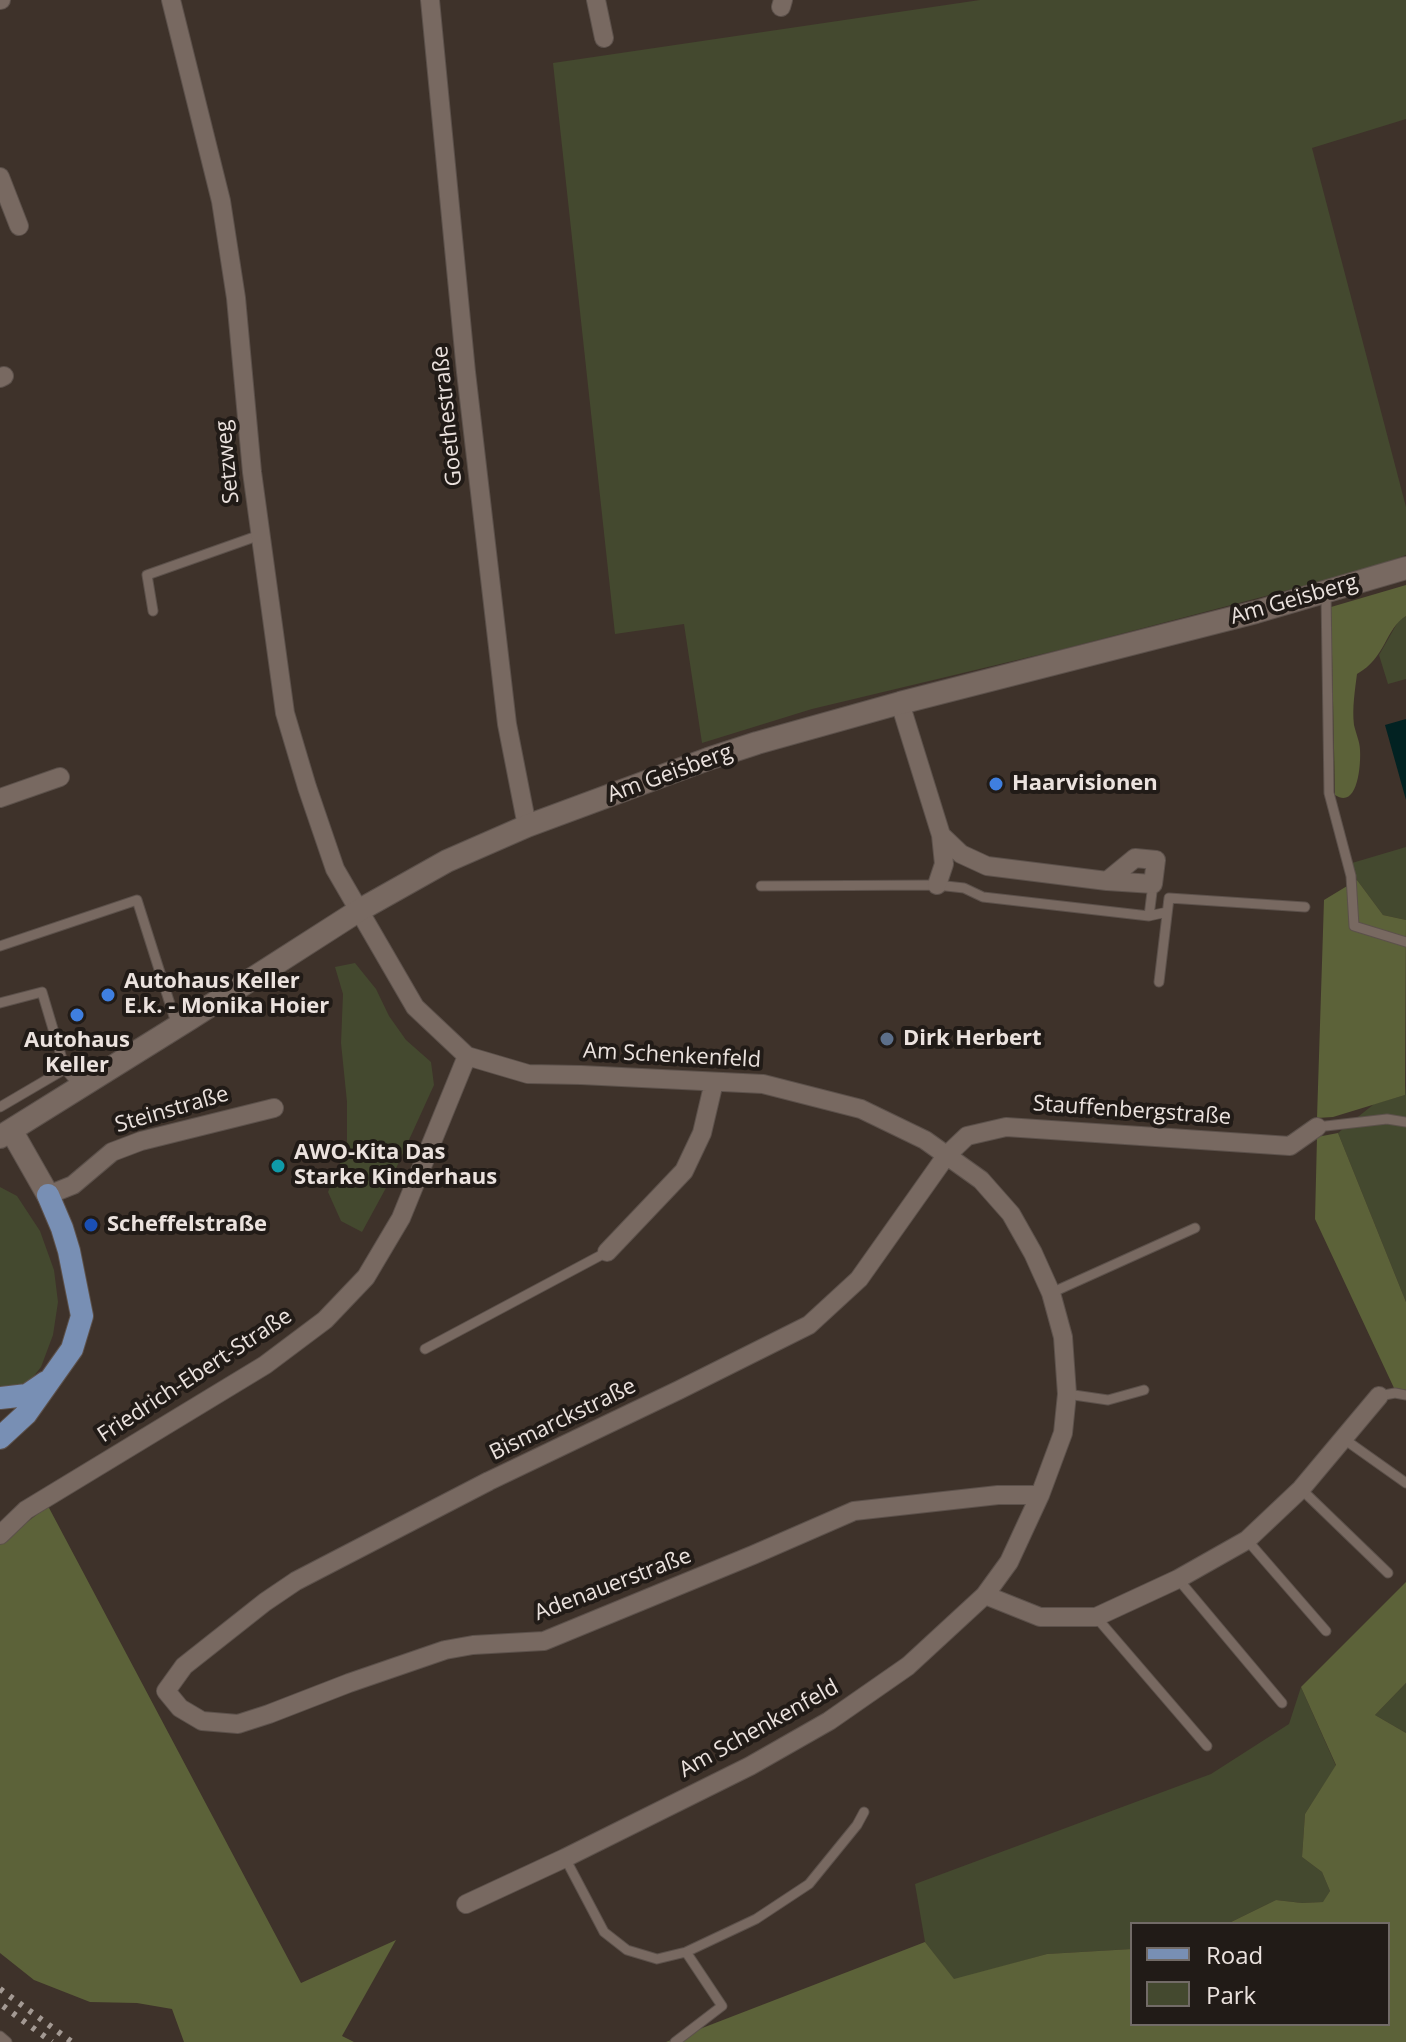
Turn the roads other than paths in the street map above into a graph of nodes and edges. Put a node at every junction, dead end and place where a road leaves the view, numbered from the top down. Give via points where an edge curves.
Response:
1 (171, 0) edge
2 (430, 0) edge
3 (596, 0) edge
4 (604, 38) dead end
5 (0, 177) edge
6 (4, 200) edge
7 (19, 226) dead end
8 (260, 535) junction
9 (1406, 568) edge
10 (1326, 592) junction
11 (153, 611) dead end
12 (900, 703) junction
13 (60, 777) dead end
14 (0, 798) edge
15 (527, 826) junction
16 (941, 835) junction
17 (1153, 884) joint
18 (937, 885) junction
19 (761, 886) dead end
20 (1305, 907) dead end
21 (358, 911) junction
22 (1167, 912) junction
23 (1149, 916) junction
24 (1406, 942) edge
25 (0, 946) edge
26 (1159, 982) dead end
27 (0, 1003) edge
28 (177, 1027) junction
29 (467, 1056) junction
30 (65, 1069) junction
31 (714, 1082) junction
32 (80, 1087) junction
33 (0, 1107) edge
34 (274, 1108) dead end
35 (1406, 1122) edge
36 (1317, 1127) joint
37 (5, 1133) edge
38 (946, 1156) junction
39 (48, 1195) junction
40 (1195, 1228) dead end
41 (607, 1252) joint
42 (1051, 1293) junction
43 (425, 1349) dead end
44 (53, 1377) junction
45 (1144, 1390) dead end
46 (1067, 1394) junction
47 (1406, 1395) edge
48 (1379, 1396) joint
49 (0, 1398) edge
50 (0, 1438) edge
51 (1344, 1439) junction
52 (1406, 1483) edge
53 (1301, 1489) junction
54 (1040, 1495) junction
55 (0, 1535) edge
56 (1247, 1540) junction
57 (1388, 1573) dead end
58 (1178, 1579) junction
59 (985, 1595) junction
60 (1096, 1617) junction
61 (1326, 1631) dead end
62 (166, 1691) joint
63 (1282, 1703) dead end
64 (1207, 1746) dead end
65 (864, 1812) dead end
66 (565, 1858) junction
67 (466, 1904) dead end
68 (686, 1952) junction
69 (0, 2036) edge
70 (7, 2042) edge
71 (675, 2042) edge

1 - 8 street, Setzweg via 221,201
2 - 15 street, Goethestraße via 503,694
3 - 4 street
5 - 6 street
6 - 7 street
8 - 11 lane via 147,575
8 - 21 street, Setzweg via 285,713 335,869
9 - 10 street, Am Geisberg
10 - 12 street, Am Geisberg
10 - 24 lane via 1329,793 1351,876 1354,926
12 - 15 street, Am Geisberg via 708,759
12 - 16 street
13 - 14 street
15 - 21 street, Am Geisberg via 447,861
16 - 17 street via 961,854 987,866
16 - 18 street via 944,864
17 - 23 lane
18 - 19 lane
18 - 23 lane via 983,897
20 - 22 lane via 1169,898
21 - 28 street, Am Geisberg
21 - 29 street, Am Schenkenfeld via 415,1007
22 - 23 lane
22 - 26 lane
25 - 28 lane via 137,900
27 - 30 lane via 42,992
28 - 32 street, Am Geisberg
29 - 31 street, Am Schenkenfeld via 528,1074
29 - 55 street, Friedrich-Ebert-Straße via 401,1218 366,1277 325,1320 265,1365 26,1510
30 - 32 lane
30 - 33 lane
31 - 38 street, Am Schenkenfeld via 763,1084 861,1109
31 - 41 street via 702,1133 684,1171
32 - 37 street, Am Geisberg
34 - 39 street, Steinstraße via 112,1152 73,1185
35 - 36 lane via 1387,1119
36 - 38 street, Stauffenbergstraße via 1290,1146 1006,1127 967,1136
37 - 39 street
38 - 42 street, Am Schenkenfeld via 981,1180 1011,1214
38 - 62 street, Bismarckstraße via 859,1279 809,1325 296,1581 184,1666
39 - 44 main road via 69,1251 82,1316 72,1349
40 - 42 lane
41 - 43 lane
42 - 46 street, Am Schenkenfeld via 1063,1337
44 - 49 main road via 27,1395
44 - 50 main road
45 - 46 lane via 1108,1400
46 - 54 street, Am Schenkenfeld via 1063,1433
47 - 48 lane
48 - 51 street
51 - 52 lane
51 - 53 street
53 - 56 street
53 - 57 lane
54 - 59 street, Am Schenkenfeld via 1009,1562
54 - 62 street, Adenauerstraße via 854,1511 544,1641 445,1650 238,1724 202,1721 180,1708
56 - 58 street
56 - 61 lane
58 - 60 street
58 - 63 lane
59 - 60 street via 1040,1617
59 - 66 street, Am Schenkenfeld via 908,1666 829,1721
60 - 64 lane
65 - 68 lane via 809,1884 756,1919
66 - 67 street, Am Schenkenfeld
66 - 68 lane via 604,1932 627,1950 657,1959
68 - 71 lane via 722,2006
69 - 70 lane

